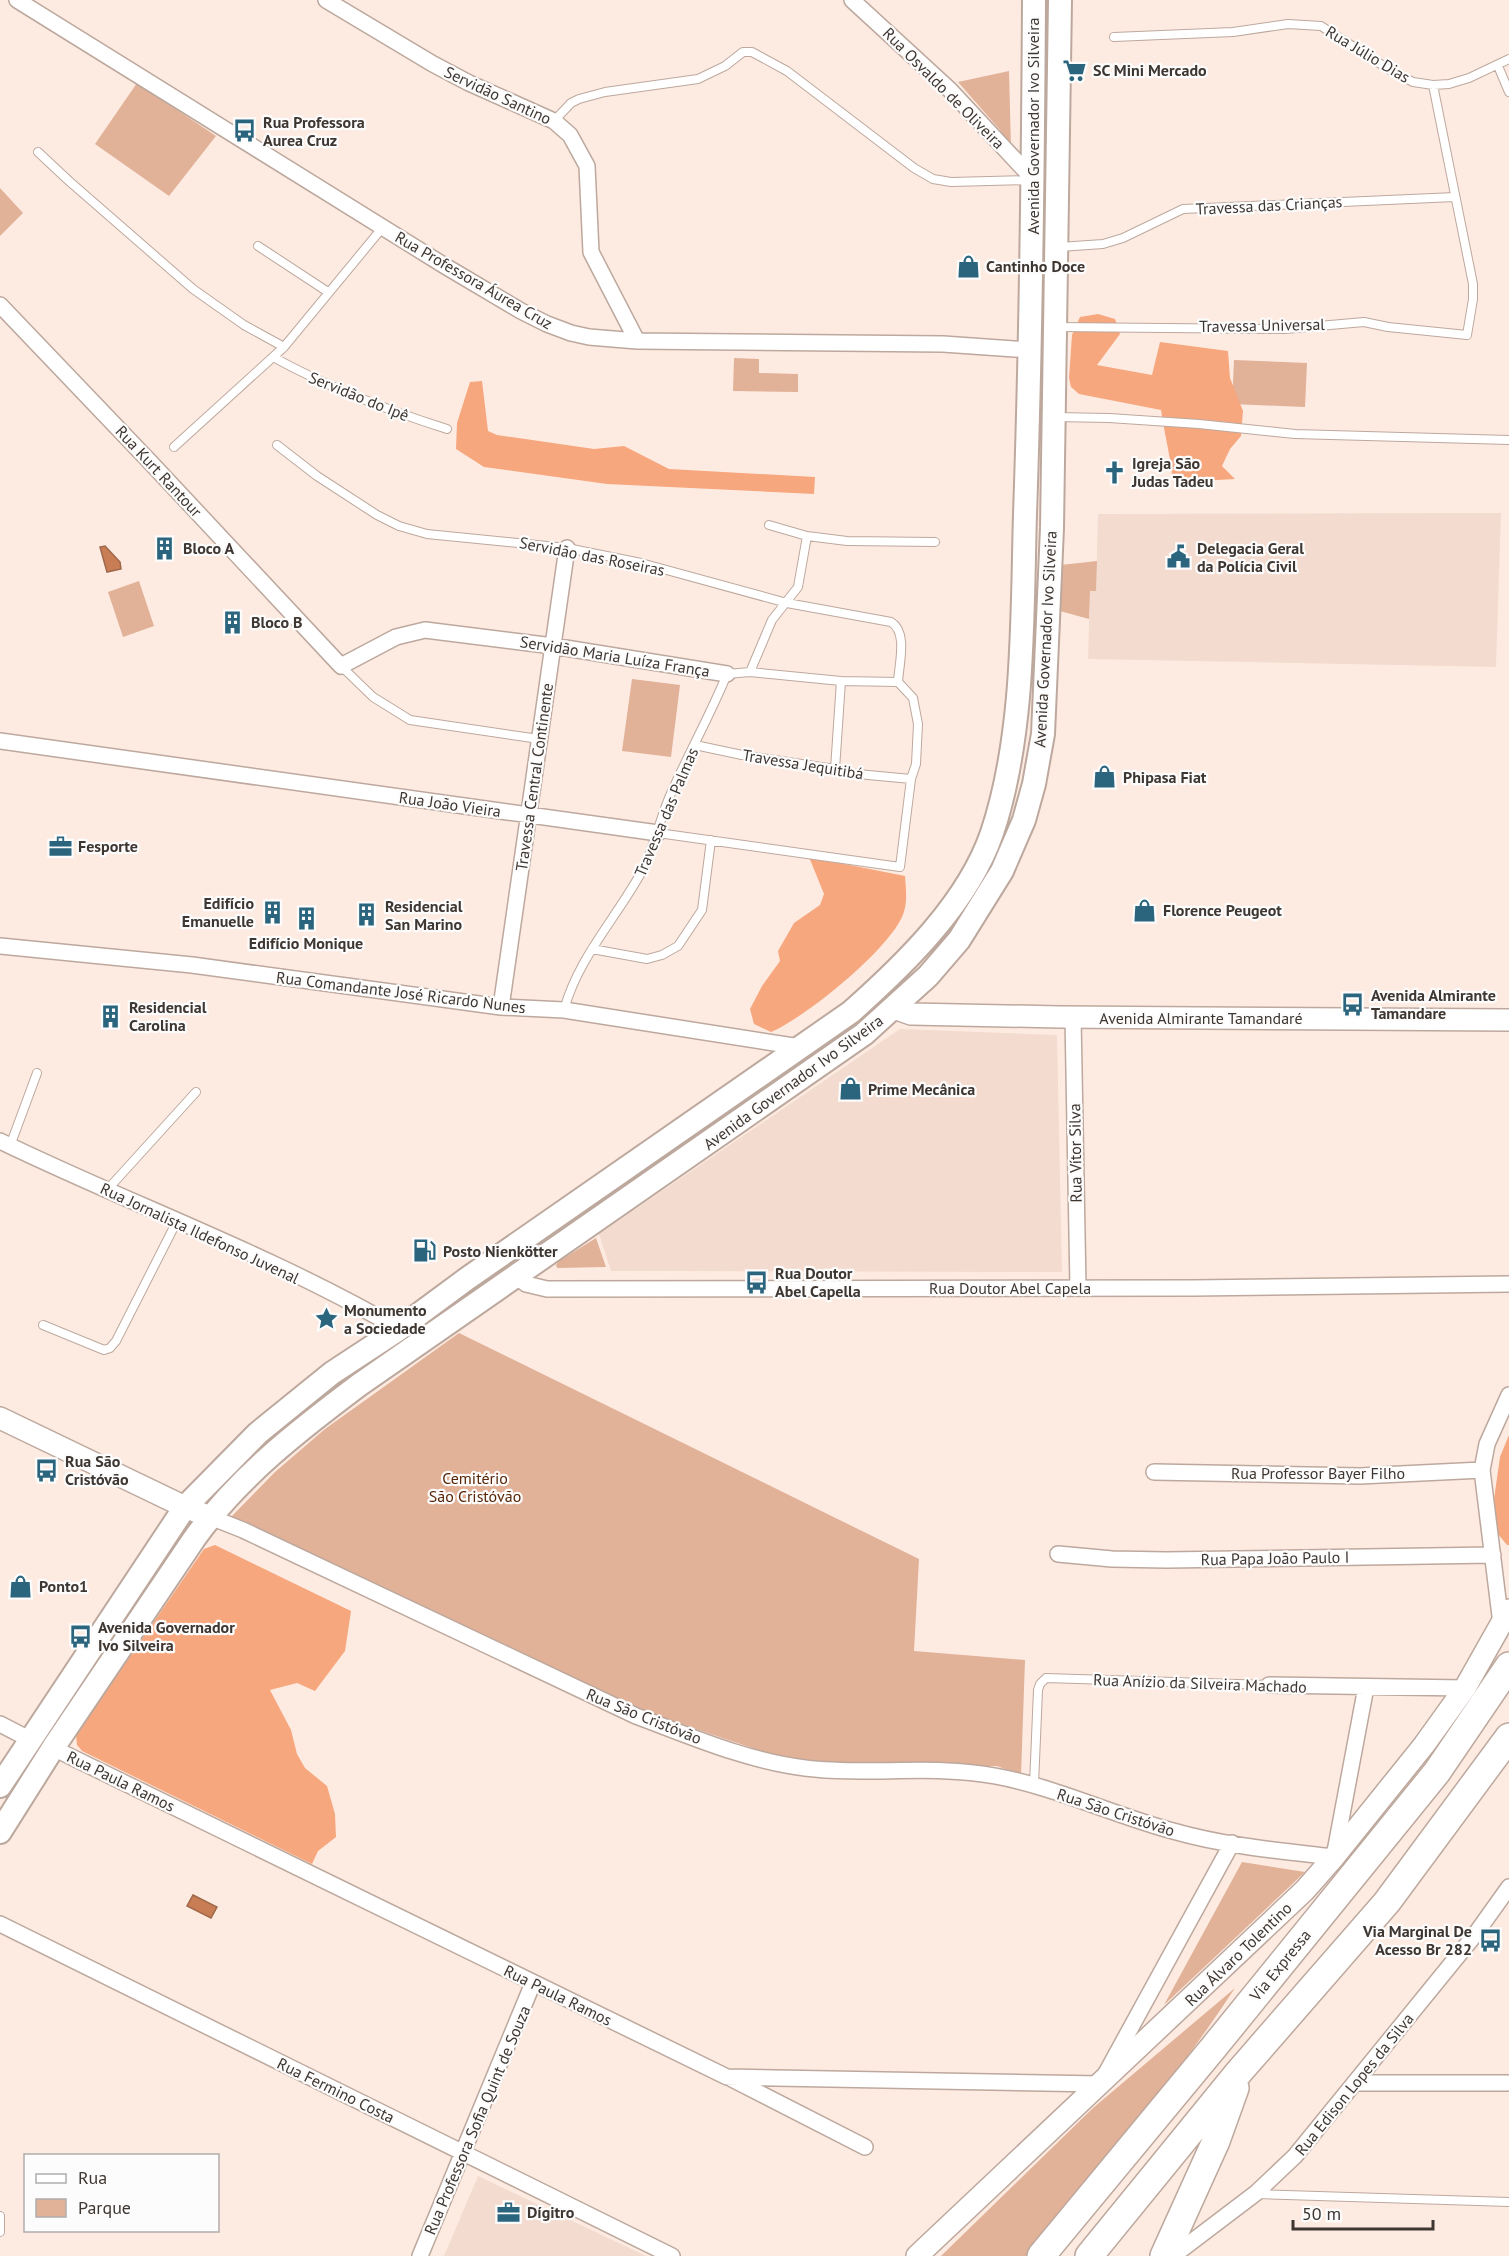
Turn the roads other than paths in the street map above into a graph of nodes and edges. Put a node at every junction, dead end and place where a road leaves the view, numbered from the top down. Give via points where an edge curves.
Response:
1 (17, 0) edge
2 (326, 0) edge
3 (852, 0) edge
4 (1034, 0) edge
5 (1060, 0) edge
6 (1114, 37) dead end
7 (1509, 59) edge
8 (1498, 66) junction
9 (1433, 85) junction
10 (1509, 92) edge
11 (554, 121) junction
12 (38, 152) dead end
13 (1033, 180) junction
14 (1455, 197) junction
15 (383, 227) junction
16 (258, 246) dead end
17 (1055, 247) junction
18 (328, 291) junction
19 (0, 305) edge
20 (1055, 327) junction
21 (637, 341) junction
22 (284, 347) junction
23 (1030, 350) junction
24 (273, 357) junction
25 (1054, 417) junction
26 (447, 429) dead end
27 (1509, 440) edge
28 (277, 445) dead end
29 (174, 447) dead end
30 (769, 525) dead end
31 (807, 536) junction
32 (935, 542) dead end
33 (567, 548) junction
34 (787, 603) junction
35 (553, 646) junction
36 (1020, 654) junction
37 (1047, 654) junction
38 (340, 666) junction
39 (750, 672) junction
40 (728, 674) junction
41 (841, 681) junction
42 (898, 681) junction
43 (539, 739) junction
44 (0, 741) edge
45 (695, 745) junction
46 (835, 769) junction
47 (911, 779) junction
48 (528, 815) junction
49 (658, 833) junction
50 (711, 840) junction
51 (0, 946) edge
52 (592, 950) junction
53 (501, 1007) junction
54 (894, 1008) junction
55 (564, 1010) junction
56 (1073, 1017) junction
57 (1509, 1020) edge
58 (800, 1047) junction
59 (37, 1073) dead end
60 (196, 1092) dead end
61 (5, 1143) edge
62 (106, 1190) junction
63 (177, 1221) junction
64 (501, 1255) junction
65 (515, 1276) junction
66 (1509, 1284) edge
67 (1078, 1288) junction
68 (43, 1325) dead end
69 (399, 1329) junction
70 (1509, 1395) edge
71 (0, 1418) edge
72 (1482, 1470) junction
73 (1154, 1472) dead end
74 (185, 1507) junction
75 (210, 1517) junction
76 (152, 1553) junction
77 (1058, 1554) dead end
78 (1493, 1555) junction
79 (175, 1568) junction
80 (1505, 1617) edge
81 (1509, 1666) edge
82 (1269, 1685) joint
83 (1366, 1687) junction
84 (1464, 1688) junction
85 (0, 1724) edge
86 (1509, 1737) edge
87 (31, 1740) junction
88 (53, 1748) junction
89 (1034, 1785) junction
90 (0, 1786) edge
91 (0, 1832) edge
92 (1232, 1843) junction
93 (1335, 1857) junction
94 (1509, 1887) edge
95 (0, 1924) edge
96 (533, 1983) junction
97 (1239, 2072) junction
98 (727, 2077) junction
99 (1354, 2083) junction
100 (1509, 2083) edge
101 (1100, 2084) junction
102 (865, 2147) dead end
103 (463, 2153) junction
104 (1256, 2193) junction
105 (1509, 2202) edge
106 (0, 2216) edge
107 (0, 2232) edge
108 (420, 2256) edge
109 (672, 2256) edge
110 (917, 2256) edge
111 (1041, 2256) edge
112 (1089, 2256) edge
113 (1164, 2256) edge
114 (1173, 2256) edge

1 - 15 street, Rua Professora Áurea Cruz
2 - 11 street, Servidão Santino via 468,83
3 - 13 street, Rua Osvaldo de Oliveira via 950,90
4 - 13 main road, Avenida Governador Ivo Silveira
5 - 17 main road, Avenida Governador Ivo Silveira
6 - 9 lane, Rua Júlio Dias via 1233,32 1288,24 1321,26 1393,72
7 - 8 lane, Rua Júlio Dias
8 - 9 lane, Rua Júlio Dias via 1449,84
8 - 10 lane
9 - 14 lane
11 - 13 lane via 579,99 698,80 743,52 752,52 787,71 933,179
11 - 21 street, Servidão Santino via 575,142 586,166 591,252
12 - 22 lane via 193,289
13 - 23 main road, Avenida Governador Ivo Silveira
14 - 17 lane, Travessa das Crianças via 1184,209 1103,244
14 - 20 lane, Travessa Universal via 1473,284 1467,335 1364,322 1285,328
15 - 18 lane
15 - 21 street, Rua Professora Áurea Cruz via 546,324 589,337
16 - 18 lane
17 - 20 main road, Avenida Governador Ivo Silveira
18 - 22 lane
19 - 38 street, Rua Kurt Rantour
20 - 25 main road, Avenida Governador Ivo Silveira
21 - 23 street, Rua Professora Áurea Cruz via 943,344
22 - 24 lane
23 - 36 main road, Avenida Governador Ivo Silveira
24 - 26 lane, Servidão do Ipê via 348,394
24 - 29 lane
25 - 27 lane via 1198,424 1295,435
25 - 37 main road, Avenida Governador Ivo Silveira
28 - 33 lane, Servidão das Roseiras via 343,493 399,526 428,534
30 - 31 lane
31 - 32 lane via 847,541
31 - 34 lane via 798,587
33 - 34 lane, Servidão das Roseiras via 641,563
33 - 35 street, Travessa Central Continente
34 - 39 lane via 772,620
34 - 42 lane, Servidão das Roseiras via 896,625 901,633
35 - 38 street, Servidão Maria Luíza França via 425,630 396,637
35 - 40 street, Servidão Maria Luíza França
35 - 43 street, Travessa Central Continente
36 - 37 main road
36 - 58 main road, Avenida Governador Ivo Silveira via 1015,729 999,807 985,848 967,882 895,973 851,1012
37 - 54 main road, Avenida Governador Ivo Silveira via 1043,734 1034,784 1024,820 1002,871 959,940
38 - 43 lane via 373,697 410,720
39 - 40 lane, Servidão Maria Luíza França
39 - 41 lane, Servidão Maria Luíza França
40 - 45 lane, Travessa das Palmas
41 - 42 lane, Servidão Maria Luíza França
41 - 46 lane
42 - 47 lane via 913,698 917,717 916,764
43 - 48 street, Travessa Central Continente
44 - 48 street, Rua João Vieira
45 - 46 lane, Travessa Jequitibá
45 - 49 lane, Travessa das Palmas via 670,795
46 - 47 lane, Travessa Jequitibá
47 - 50 lane, Rua João Vieira via 900,867
48 - 49 street, Rua João Vieira
48 - 53 street, Travessa Central Continente
49 - 50 lane, Rua João Vieira
49 - 52 lane, Travessa das Palmas via 634,886
50 - 52 lane via 702,910 678,946 662,956 647,958
51 - 53 street, Rua Comandante José Ricardo Nunes via 192,965
52 - 55 lane, Travessa das Palmas
53 - 55 street, Rua Comandante José Ricardo Nunes
54 - 56 main road, Avenida Almirante Tamandaré via 911,1014
54 - 65 main road, Avenida Governador Ivo Silveira via 836,1056
55 - 58 street, Rua Comandante José Ricardo Nunes
56 - 57 main road, Avenida Almirante Tamandaré
56 - 67 street, Rua Vítor Silva
58 - 64 main road, Avenida Governador Ivo Silveira
59 - 61 lane
60 - 62 lane
61 - 62 street, Rua Jornalista Ildefonso Juvenal
62 - 63 street, Rua Jornalista Ildefonso Juvenal
63 - 68 lane via 110,1348 104,1350
63 - 69 street, Rua Jornalista Ildefonso Juvenal
64 - 65 main road
64 - 69 main road, Avenida Governador Ivo Silveira
65 - 67 street, Rua Doutor Abel Capela via 526,1284 547,1289
65 - 75 main road, Avenida Governador Ivo Silveira via 325,1411 259,1466
66 - 67 street, Rua Doutor Abel Capela
69 - 74 main road, Avenida Governador Ivo Silveira via 289,1407
70 - 72 street via 1487,1443
71 - 74 main road, Rua São Cristóvão
72 - 73 street, Rua Professor Bayer Filho via 1360,1476
72 - 78 street
74 - 75 main road, Rua São Cristóvão
74 - 76 main road, Avenida Governador Ivo Silveira
75 - 79 main road, Avenida Governador Ivo Silveira
75 - 89 street, Rua São Cristóvão via 636,1716 698,1739 803,1768 969,1773
76 - 79 main road via 168,1554
76 - 87 main road, Avenida Governador Ivo Silveira
77 - 78 street, Rua Papa João Paulo I via 1166,1560
78 - 80 street
79 - 88 main road, Avenida Governador Ivo Silveira
80 - 84 main road, Rua Álvaro Tolentino
81 - 111 highway, Via Expressa via 1437,1772
82 - 83 street, Rua Anízio da Silveira Machado
82 - 89 lane, Rua Anízio da Silveira Machado via 1046,1678 1038,1690
83 - 84 street, Rua Anízio da Silveira Machado
83 - 93 street
84 - 93 main road, Rua Álvaro Tolentino
85 - 87 street
86 - 97 highway via 1387,1902
87 - 90 main road, Avenida Governador Ivo Silveira
88 - 91 main road, Avenida Governador Ivo Silveira
88 - 96 street, Rua Paula Ramos
89 - 92 street, Rua São Cristóvão via 1175,1832
92 - 93 street, Rua São Cristóvão
92 - 101 street
93 - 101 main road, Rua Álvaro Tolentino
94 - 99 street, Rua Edison Lopes da Silva
95 - 103 street, Rua Fermino Costa
96 - 98 street, Rua Paula Ramos
96 - 103 street, Rua Professora Sofia Quint de Souza
97 - 112 highway
97 - 113 highway via 1216,2141
98 - 101 street, Rua Paula Ramos
98 - 102 street
99 - 100 street
99 - 104 street, Rua Edison Lopes da Silva via 1301,2150
101 - 110 main road, Rua Álvaro Tolentino
103 - 108 street, Rua Professora Sofia Quint de Souza
103 - 109 street, Rua Fermino Costa
104 - 105 lane
104 - 114 street, Rua Edison Lopes da Silva
106 - 107 lane

